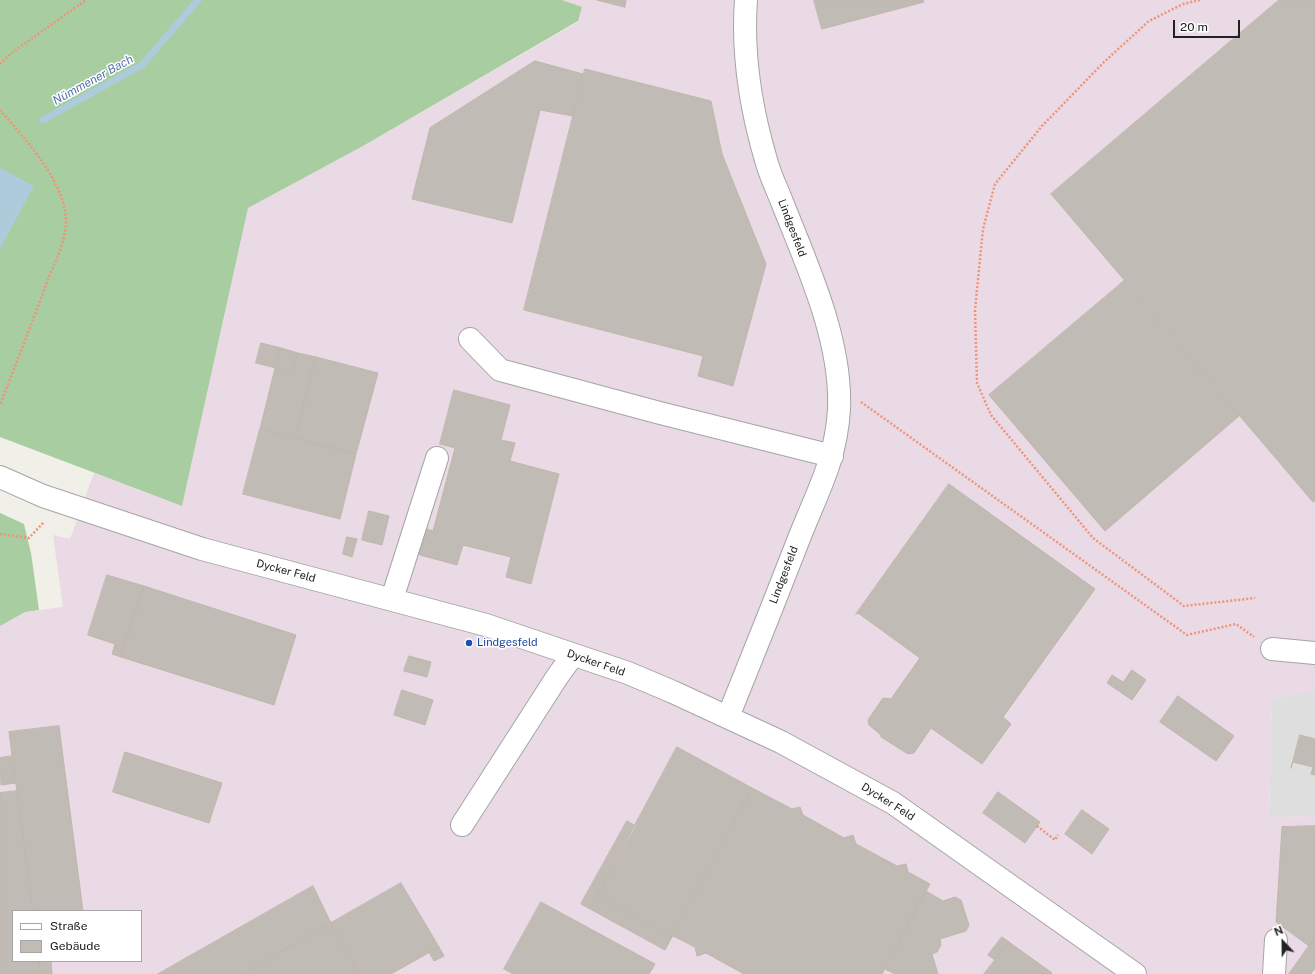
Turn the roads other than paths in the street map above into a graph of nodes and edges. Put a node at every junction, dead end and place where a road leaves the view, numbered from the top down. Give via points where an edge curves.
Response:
1 (746, 0) edge
2 (470, 339) dead end
3 (832, 456) junction
4 (437, 458) dead end
5 (0, 477) edge
6 (392, 600) junction
7 (1272, 649) road end
8 (1315, 653) edge
9 (573, 654) junction
10 (728, 717) junction
11 (462, 824) dead end
12 (1276, 940) dead end
13 (1135, 974) edge
14 (1274, 974) edge

1 - 3 street, Lindgesfeld via 744,22 748,76 766,161 824,318 838,385 839,408
2 - 3 street via 500,370
3 - 10 street, Lindgesfeld
4 - 6 street
5 - 6 street, Dycker Feld via 43,496 202,549
6 - 9 street, Dycker Feld via 486,625
7 - 8 street
9 - 10 street, Dycker Feld via 628,673
9 - 11 street
10 - 13 street, Dycker Feld via 781,742 893,803
12 - 14 street

